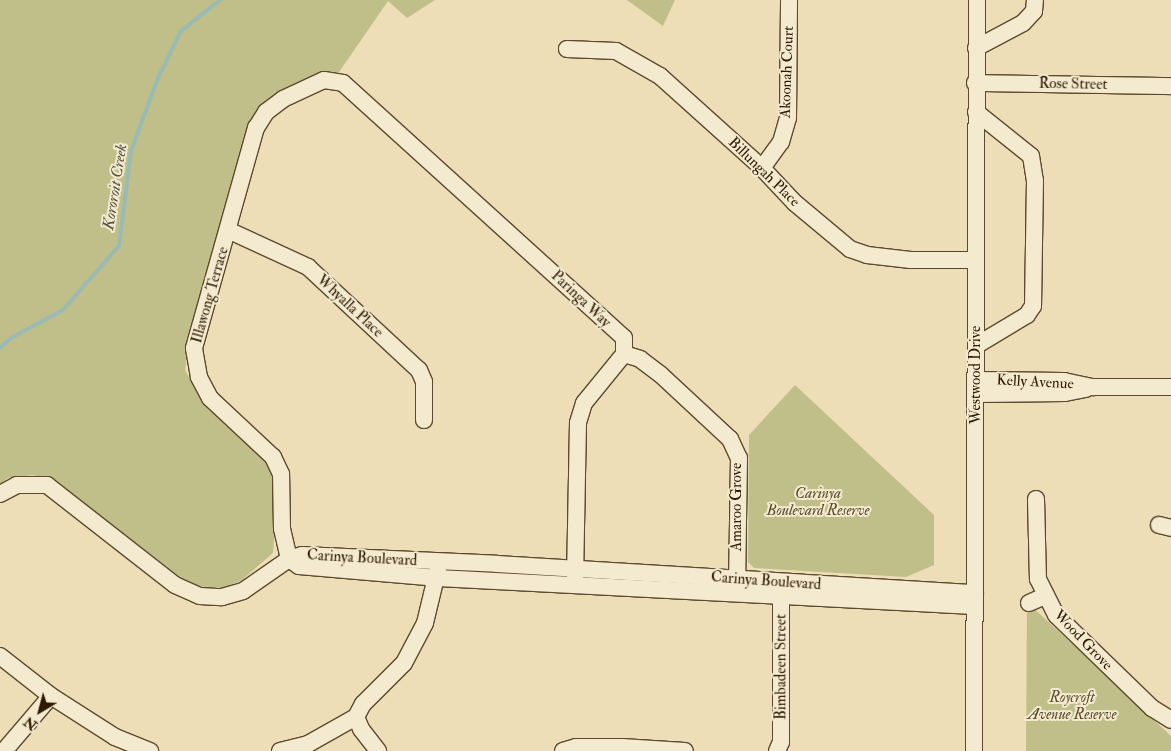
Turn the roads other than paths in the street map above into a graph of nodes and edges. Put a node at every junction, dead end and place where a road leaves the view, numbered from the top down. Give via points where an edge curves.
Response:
1 (789, 0) edge
2 (977, 0) edge
3 (1035, 0) edge
4 (976, 48) junction
5 (567, 49) dead end
6 (343, 83) joint
7 (975, 83) junction
8 (1171, 86) edge
9 (976, 112) junction
10 (762, 168) junction
11 (228, 230) junction
12 (974, 260) junction
13 (977, 344) junction
14 (624, 354) junction
15 (976, 387) junction
16 (1171, 387) edge
17 (424, 420) dead end
18 (0, 494) edge
19 (1036, 499) dead end
20 (288, 558) junction
21 (438, 570) junction
22 (576, 577) junction
23 (737, 586) junction
24 (781, 589) junction
25 (1045, 596) junction
26 (974, 599) junction
27 (1029, 603) dead end
28 (0, 656) edge
29 (51, 696) junction
30 (356, 717) junction
31 (1171, 720) edge
32 (622, 749) edge
33 (4, 751) edge
34 (150, 751) edge
35 (280, 751) edge
36 (378, 751) edge
37 (563, 751) edge
38 (684, 751) edge
39 (777, 751) edge
40 (974, 751) edge

1 - 10 street, Akoonah Court via 788,118 781,142
2 - 4 street, Westwood Drive
3 - 4 street via 1034,11 1024,24
4 - 7 street, Westwood Drive
5 - 10 street, Billungah Place via 616,51 637,60 660,76
6 - 11 street, Illawong Terrace via 324,80 283,99 266,112 256,128
6 - 14 street, Paringa Way via 624,338
7 - 8 street, Rose Street
7 - 9 street, Westwood Drive
9 - 12 street, Westwood Drive
9 - 13 street via 1030,156 1035,180 1033,306 1027,314
10 - 12 street, Billungah Place via 795,203 850,249 867,255 911,260
11 - 17 street, Whyalla Place via 308,267 419,370 424,382
11 - 20 street, Illawong Terrace via 194,348 199,377 210,398 273,457 282,474 282,529
12 - 13 street, Westwood Drive
13 - 15 street, Westwood Drive
14 - 22 street via 584,403 578,423
14 - 23 street, Amaroo Grove via 640,359 660,374 730,439 739,458
15 - 16 street, Kelly Avenue via 1064,381 1093,387
15 - 26 street, Westwood Drive
18 - 20 street via 17,485 47,486 175,585 200,596 222,597 243,591
19 - 25 street, Wood Grove via 1038,579
20 - 21 street, Carinya Boulevard via 299,566 358,564
21 - 22 street, Carinya Boulevard
21 - 30 street via 425,623 404,663 362,704
22 - 23 street, Carinya Boulevard
23 - 24 street, Carinya Boulevard
24 - 26 street, Carinya Boulevard
24 - 39 street, Bimbadeen Street via 781,742
25 - 27 street, Wood Grove
25 - 31 street, Wood Grove via 1070,630 1152,708
26 - 40 street, Westwood Drive
28 - 29 street
29 - 33 street
29 - 34 street via 115,737
30 - 35 street via 308,744
30 - 36 street
32 - 37 street via 576,747
32 - 38 street

